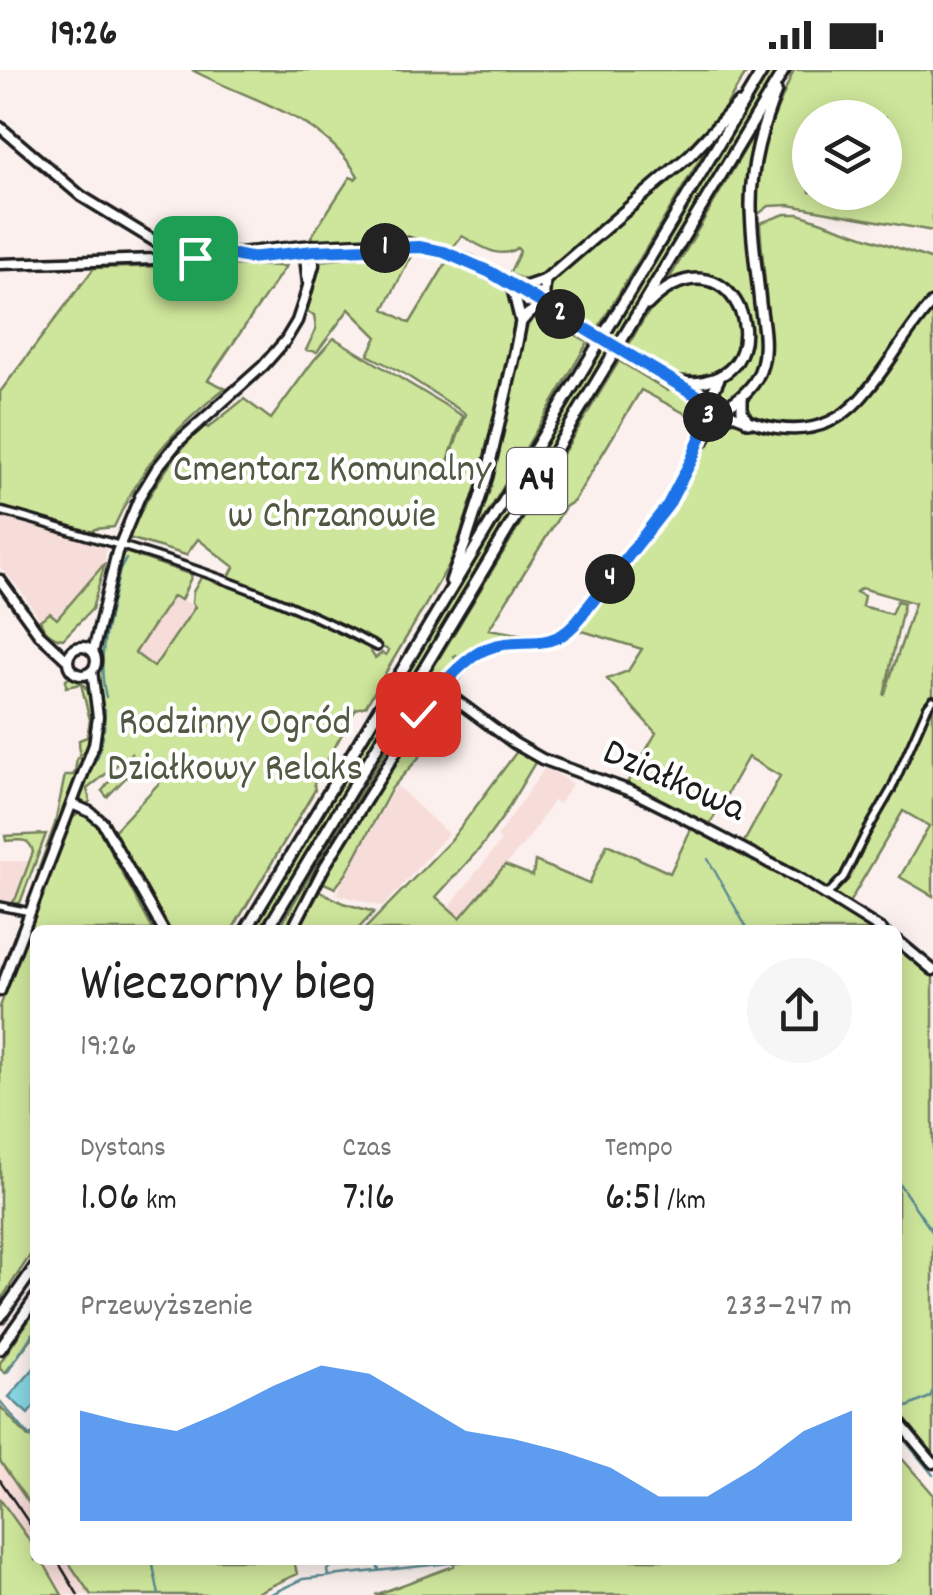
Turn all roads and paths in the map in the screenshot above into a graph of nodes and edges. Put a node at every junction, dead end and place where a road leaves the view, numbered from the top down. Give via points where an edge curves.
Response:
1 (763, 70) edge
2 (784, 70) edge
3 (752, 87) junction
4 (0, 126) edge
5 (156, 243) junction
6 (176, 254) junction
7 (308, 254) junction
8 (234, 255) junction
9 (274, 255) junction
10 (152, 259) junction
11 (0, 264) edge
12 (545, 280) junction
13 (308, 283) junction
14 (516, 287) junction
15 (933, 302) edge
16 (543, 304) junction
17 (638, 314) junction
18 (521, 322) junction
19 (720, 376) junction
20 (675, 382) junction
21 (742, 396) junction
22 (717, 407) junction
23 (748, 422) junction
24 (0, 511) edge
25 (119, 546) junction
26 (0, 583) edge
27 (440, 607) junction
28 (100, 624) junction
29 (47, 642) junction
30 (377, 647) dead end
31 (78, 648) junction
32 (93, 652) junction
33 (67, 660) junction
34 (92, 671) junction
35 (82, 676) junction
36 (441, 689) junction
37 (96, 696) junction
38 (932, 701) edge
39 (72, 804) junction
40 (828, 896) junction
41 (0, 906) edge
42 (30, 912) junction
43 (160, 925) edge
44 (249, 925) edge
45 (271, 925) edge
46 (295, 925) edge
47 (874, 925) edge
48 (902, 944) edge
49 (933, 970) edge
50 (0, 990) edge
51 (30, 1273) edge
52 (30, 1306) edge
53 (0, 1318) edge
54 (0, 1348) edge
55 (902, 1426) edge
56 (933, 1464) edge

1 - 3 highway, A4
2 - 17 highway, A4
2 - 21 highway via 753,171 764,339 762,364
3 - 12 highway via 690,154
3 - 27 highway, A4
4 - 5 street via 82,196
5 - 6 street
5 - 10 street
6 - 8 street
6 - 10 street
7 - 8 street
7 - 9 street
7 - 9 street
7 - 13 street
7 - 13 street via 314,265
7 - 14 street via 420,247 470,262
8 - 9 street
10 - 11 street
12 - 14 highway
12 - 16 highway
13 - 25 street via 285,340 172,448 142,492
14 - 16 street
14 - 18 highway
15 - 23 street via 878,377 840,415 795,430
16 - 18 highway
16 - 20 street, bridge
17 - 19 highway via 687,279 729,292 744,320 744,343
17 - 45 highway, A4
18 - 27 highway via 487,476
19 - 20 highway
19 - 22 highway via 713,392
20 - 22 street
21 - 22 highway
21 - 23 highway
22 - 23 street
22 - 36 street via 664,510 568,632 536,644 482,650
24 - 25 street
25 - 28 street
25 - 30 street via 253,590
26 - 29 street
27 - 44 highway, A4
28 - 31 street
28 - 32 street
29 - 31 street
29 - 33 street
31 - 32 street
31 - 33 street
32 - 34 street
33 - 35 street
34 - 35 street
34 - 37 street
35 - 37 street
36 - 40 street, Działkowa via 542,760 647,798
36 - 46 street via 399,744
37 - 39 street via 95,742
38 - 40 street via 904,765
39 - 42 street
39 - 43 street via 102,822
40 - 47 street, Działkowa
41 - 42 street
42 - 50 street
48 - 49 street
51 - 53 highway
52 - 54 highway
55 - 56 street

